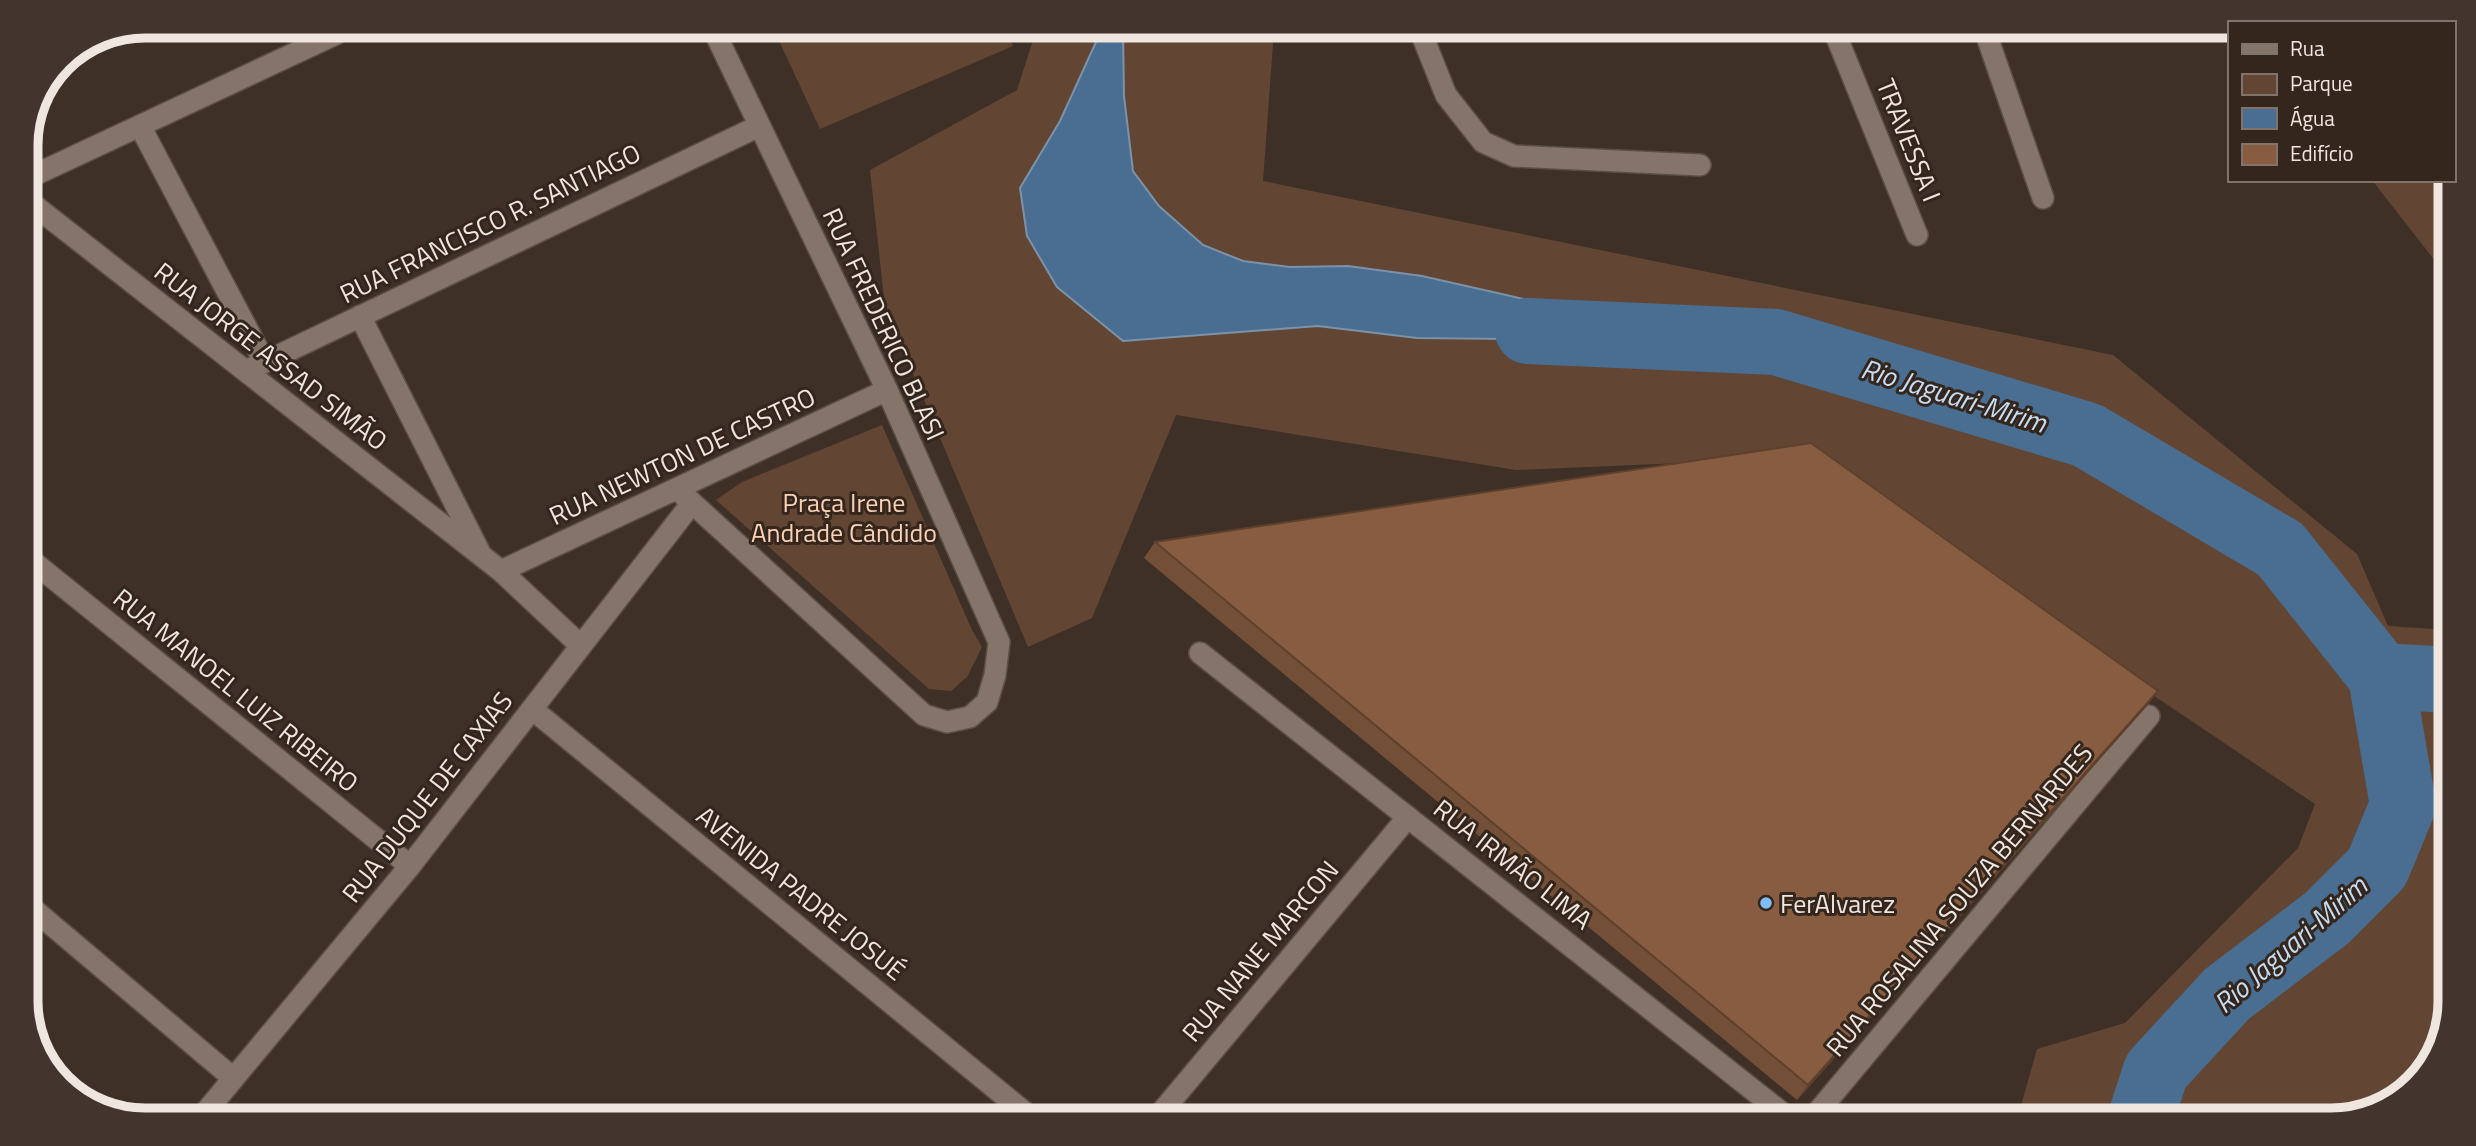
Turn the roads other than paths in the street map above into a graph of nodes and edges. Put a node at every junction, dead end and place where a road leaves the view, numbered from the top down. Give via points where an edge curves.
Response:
1 (327, 38) edge
2 (717, 38) edge
3 (1423, 38) edge
4 (1837, 38) edge
5 (1987, 38) edge
6 (140, 126) junction
7 (759, 126) junction
8 (1700, 165) dead end
9 (39, 173) edge
10 (2043, 198) dead end
11 (39, 208) edge
12 (1917, 235) dead end
13 (360, 316) junction
14 (255, 366) junction
15 (887, 390) junction
16 (685, 496) junction
17 (482, 556) junction
18 (39, 567) edge
19 (501, 571) junction
20 (580, 645) junction
21 (1200, 653) dead end
22 (533, 709) junction
23 (2149, 716) edge
24 (1408, 817) junction
25 (410, 866) junction
26 (39, 914) edge
27 (233, 1078) junction
28 (211, 1108) edge
29 (1019, 1108) edge
30 (1164, 1108) edge
31 (1776, 1108) edge
32 (1821, 1108) edge

1 - 6 street
2 - 7 street, RUA FREDERICO BLASI
3 - 8 street via 1446,95 1483,142 1514,156
4 - 12 street, TRAVESSA I
5 - 10 street
6 - 9 street
6 - 14 street, RUA JORGE ASSAD SIMÃO
7 - 13 street, RUA FRANCISCO R. SANTIAGO
7 - 15 street, RUA FREDERICO BLASI
11 - 14 street, RUA JORGE ASSAD SIMÃO
13 - 14 street, RUA FRANCISCO R. SANTIAGO
13 - 17 street, RUA JORGE ASSAD SIMÃO
14 - 17 street, RUA JORGE ASSAD SIMÃO
15 - 16 street, RUA NEWTON DE CASTRO
15 - 16 street, RUA FREDERICO BLASI via 999,642 987,702 970,717 947,722 924,715
16 - 19 street, RUA NEWTON DE CASTRO
16 - 20 street, RUA DUQUE DE CAXIAS
17 - 19 street, RUA JORGE ASSAD SIMÃO
18 - 25 street, RUA MANOEL LUIZ RIBEIRO
19 - 20 street, RUA JORGE ASSAD SIMÃO
20 - 22 street, RUA DUQUE DE CAXIAS
21 - 24 street, RUA IRMÃO LIMA
22 - 25 street, RUA DUQUE DE CAXIAS
22 - 29 street, AVENIDA PADRE JOSUÉ
23 - 32 street, RUA ROSALINA SOUZA BERNARDES
24 - 30 street, RUA NANE MARCON
24 - 31 street, RUA IRMÃO LIMA
25 - 27 street, RUA DUQUE DE CAXIAS
26 - 27 street
27 - 28 street, RUA DUQUE DE CAXIAS

